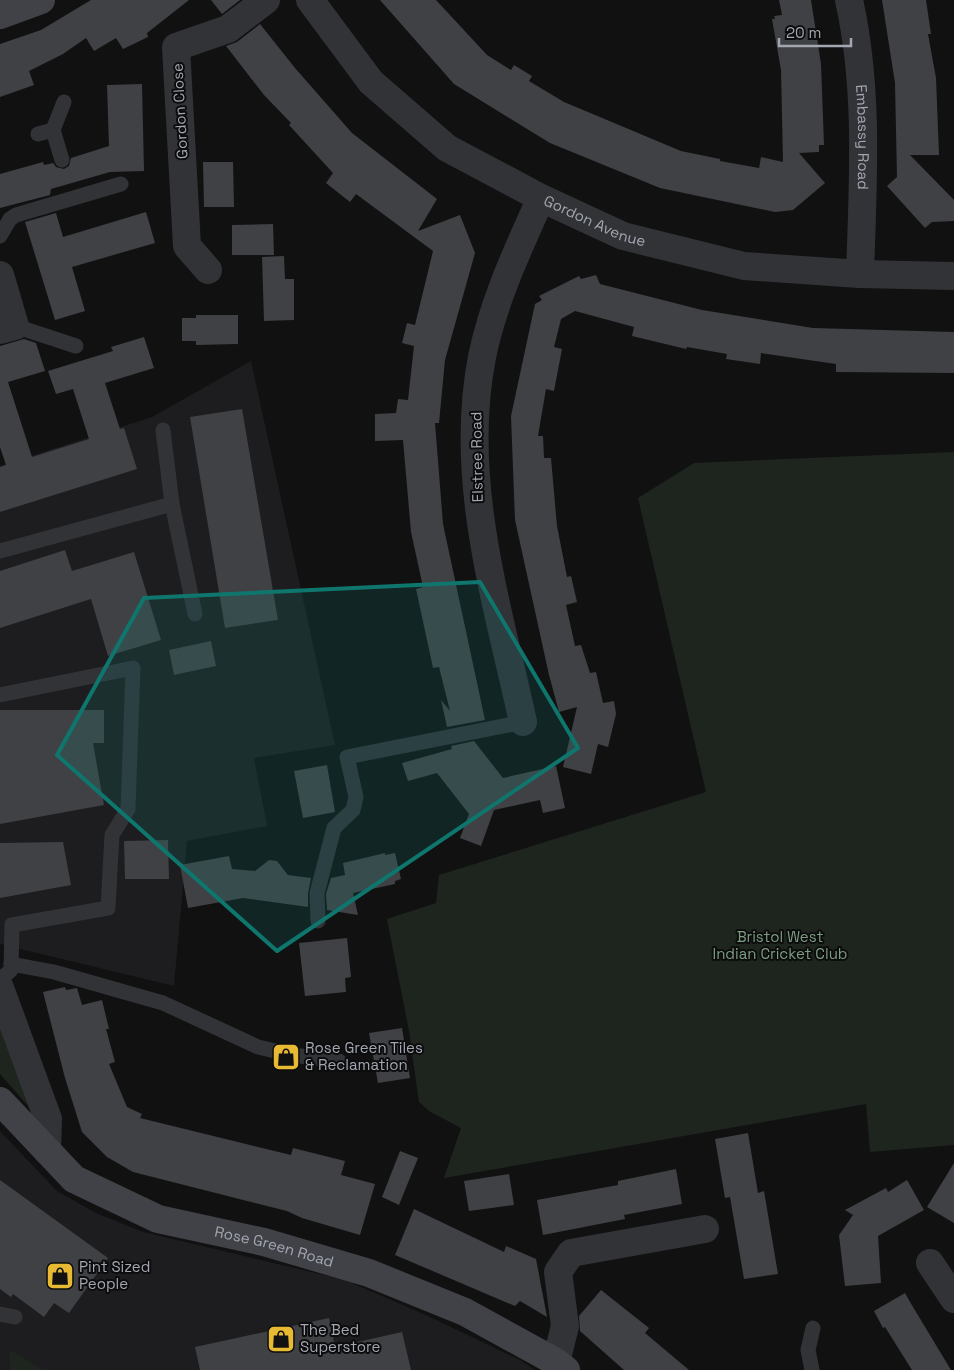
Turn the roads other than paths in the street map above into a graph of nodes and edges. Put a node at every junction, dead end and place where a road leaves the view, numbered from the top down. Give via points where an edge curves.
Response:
1 (40, 0) edge
2 (266, 0) edge
3 (310, 0) edge
4 (849, 0) edge
5 (0, 15) edge
6 (64, 102) dead end
7 (53, 130) junction
8 (38, 134) dead end
9 (62, 160) dead end
10 (121, 184) dead end
11 (541, 198) junction
12 (0, 236) edge
13 (208, 270) dead end
14 (860, 274) junction
15 (0, 275) edge
16 (954, 276) edge
17 (8, 328) edge
18 (76, 346) dead end
19 (163, 430) dead end
20 (172, 504) junction
21 (0, 551) edge
22 (195, 614) dead end
23 (0, 695) edge
24 (523, 722) joint
25 (318, 921) dead end
26 (6, 976) edge
27 (0, 980) edge
28 (339, 1061) dead end
29 (0, 1101) edge
30 (46, 1150) junction
31 (705, 1229) dead end
32 (930, 1263) dead end
33 (954, 1299) edge
34 (813, 1328) dead end
35 (561, 1366) edge
36 (812, 1370) edge

1 - 5 street
2 - 13 street, Gordon Close via 228,29 176,47 187,246
3 - 11 street, Gordon Avenue via 371,82 447,148
4 - 14 street, Embassy Road via 858,41 864,146
6 - 7 lane
7 - 8 lane
7 - 9 lane
10 - 12 lane via 71,191 12,217
11 - 14 street, Gordon Avenue via 624,236 744,266
11 - 24 street, Elstree Road via 511,266 491,324 481,365 475,422 474,454 480,526
14 - 16 street, Gordon Avenue
15 - 17 street
17 - 18 lane
19 - 20 lane
20 - 21 lane
20 - 22 lane
23 - 26 lane via 133,668 128,809 112,835 108,908 12,925
24 - 25 lane via 347,757 356,797 353,810 334,828 317,893
26 - 27 lane via 11,970
26 - 28 lane via 54,972 163,1003 258,1048
26 - 30 street via 48,1119
29 - 30 street, Rose Green Road
30 - 35 street, Rose Green Road via 74,1179 158,1219 264,1242 369,1273 465,1312
31 - 35 street via 571,1253 558,1272 565,1326
32 - 33 street
34 - 36 lane via 808,1350

